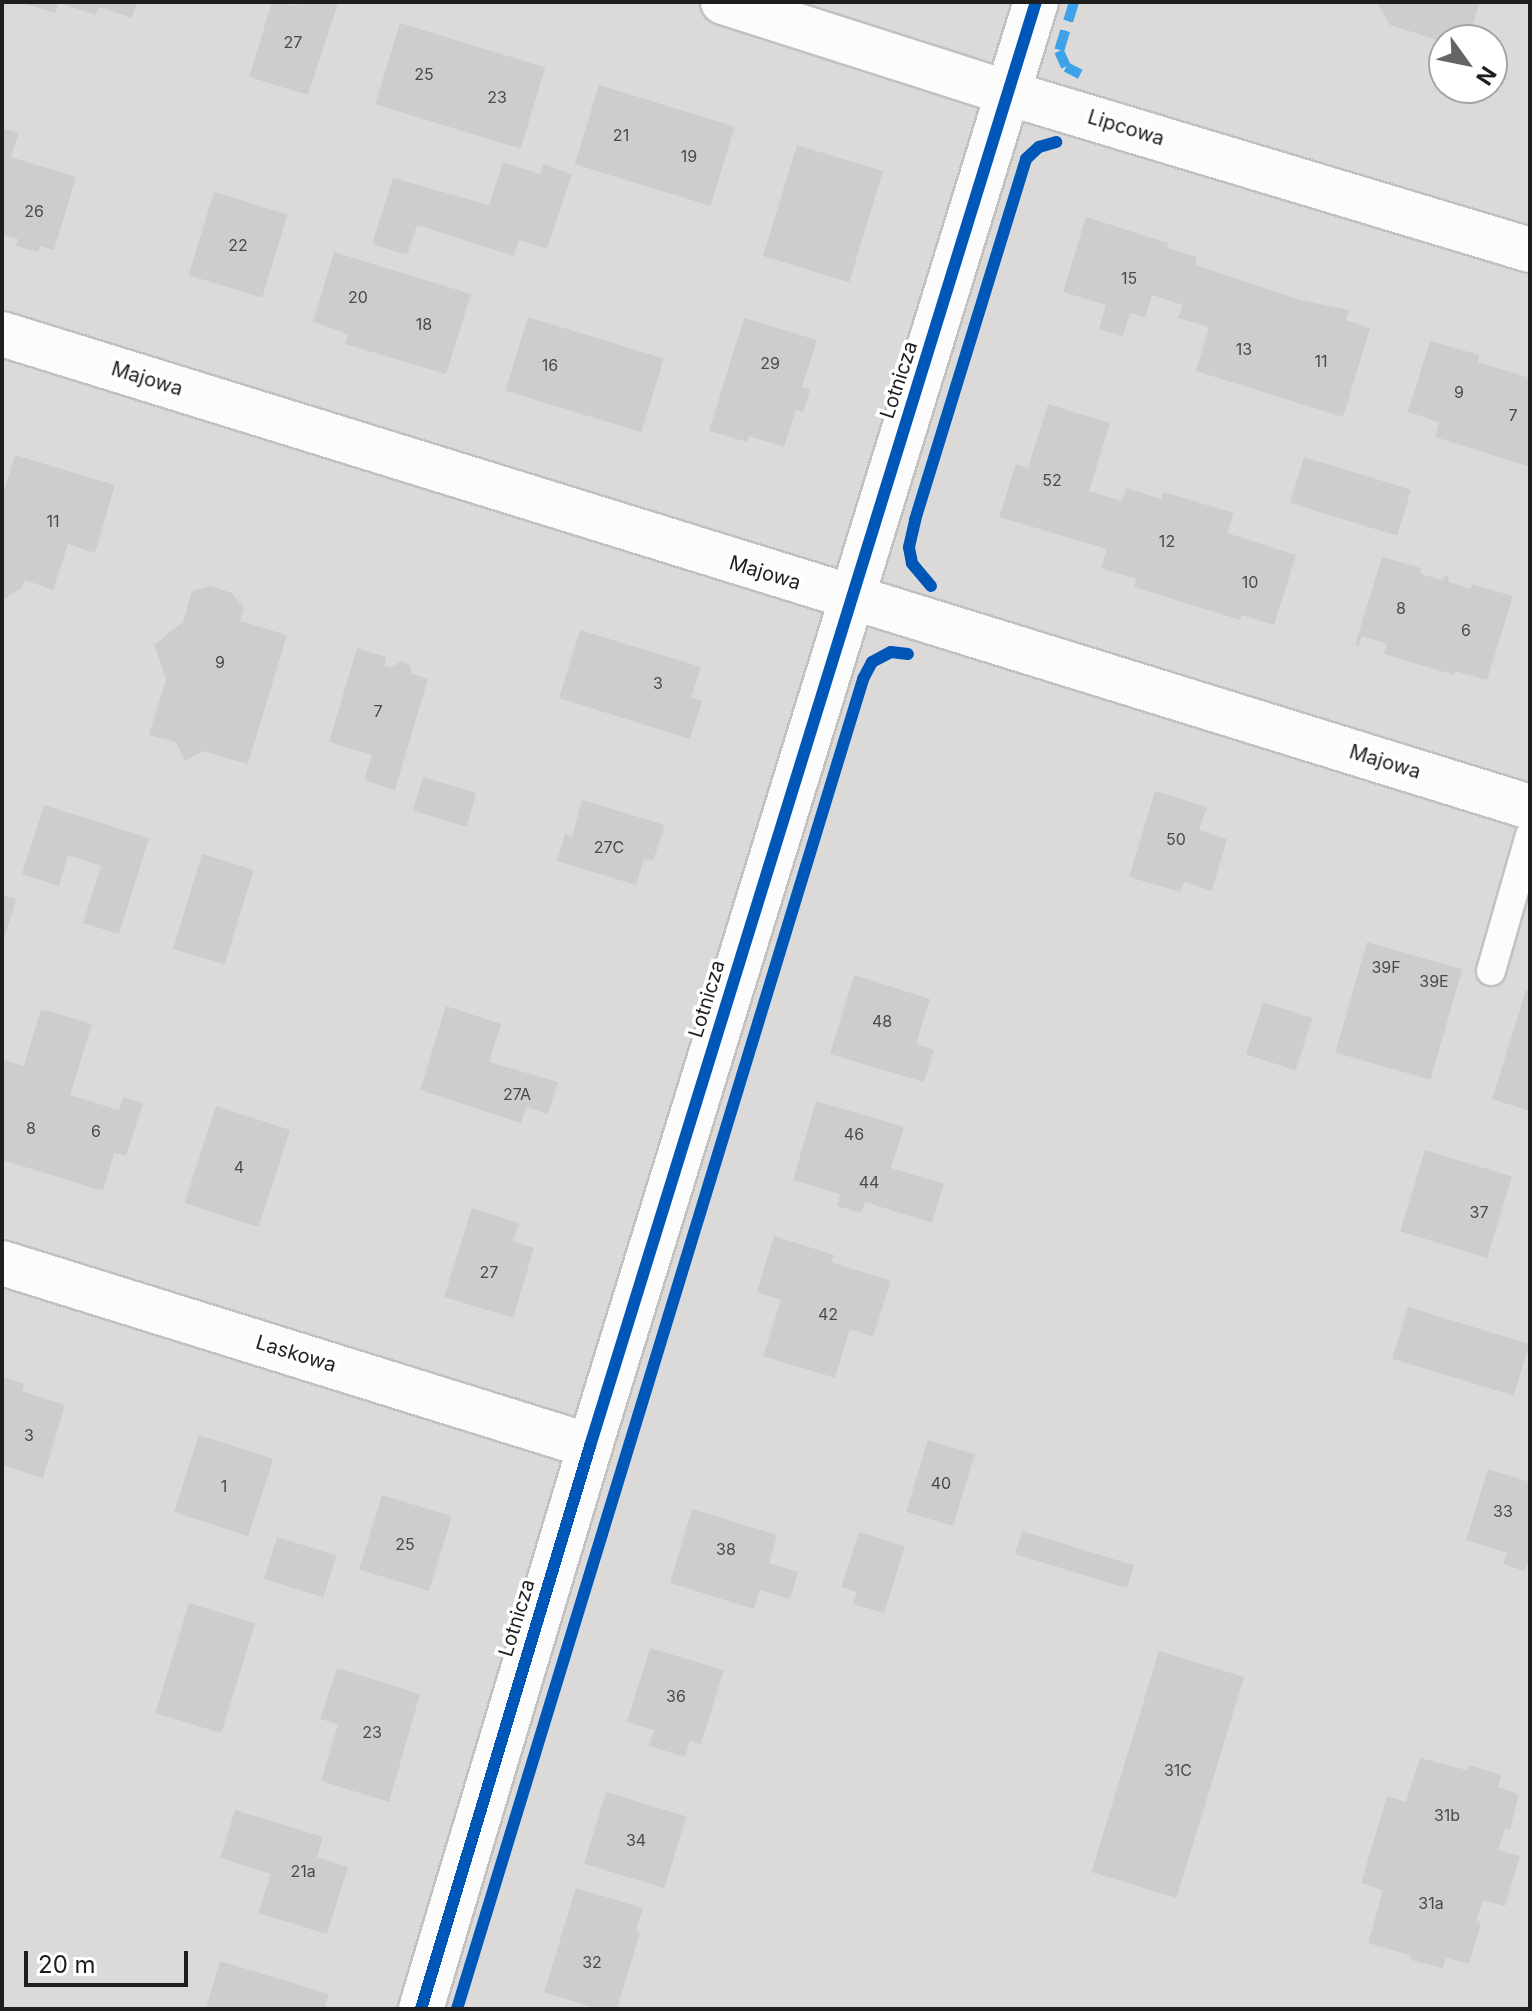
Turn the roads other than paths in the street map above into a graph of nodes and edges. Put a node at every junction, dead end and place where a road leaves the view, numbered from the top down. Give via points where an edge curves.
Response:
1 (723, 2) edge
2 (1036, 2) edge
3 (1008, 93) junction
4 (1530, 250) edge
5 (2, 334) edge
6 (851, 600) junction
7 (1530, 807) edge
8 (1530, 835) edge
9 (1491, 971) dead end
10 (2, 1263) edge
11 (590, 1446) junction
12 (421, 2009) edge

1 - 3 street, Lipcowa
2 - 3 street, Lotnicza
3 - 4 street, Lipcowa
3 - 6 street, Lotnicza
5 - 6 street, Majowa
6 - 7 street, Majowa
6 - 11 street, Lotnicza
8 - 9 lane
10 - 11 street, Laskowa
11 - 12 street, Lotnicza

